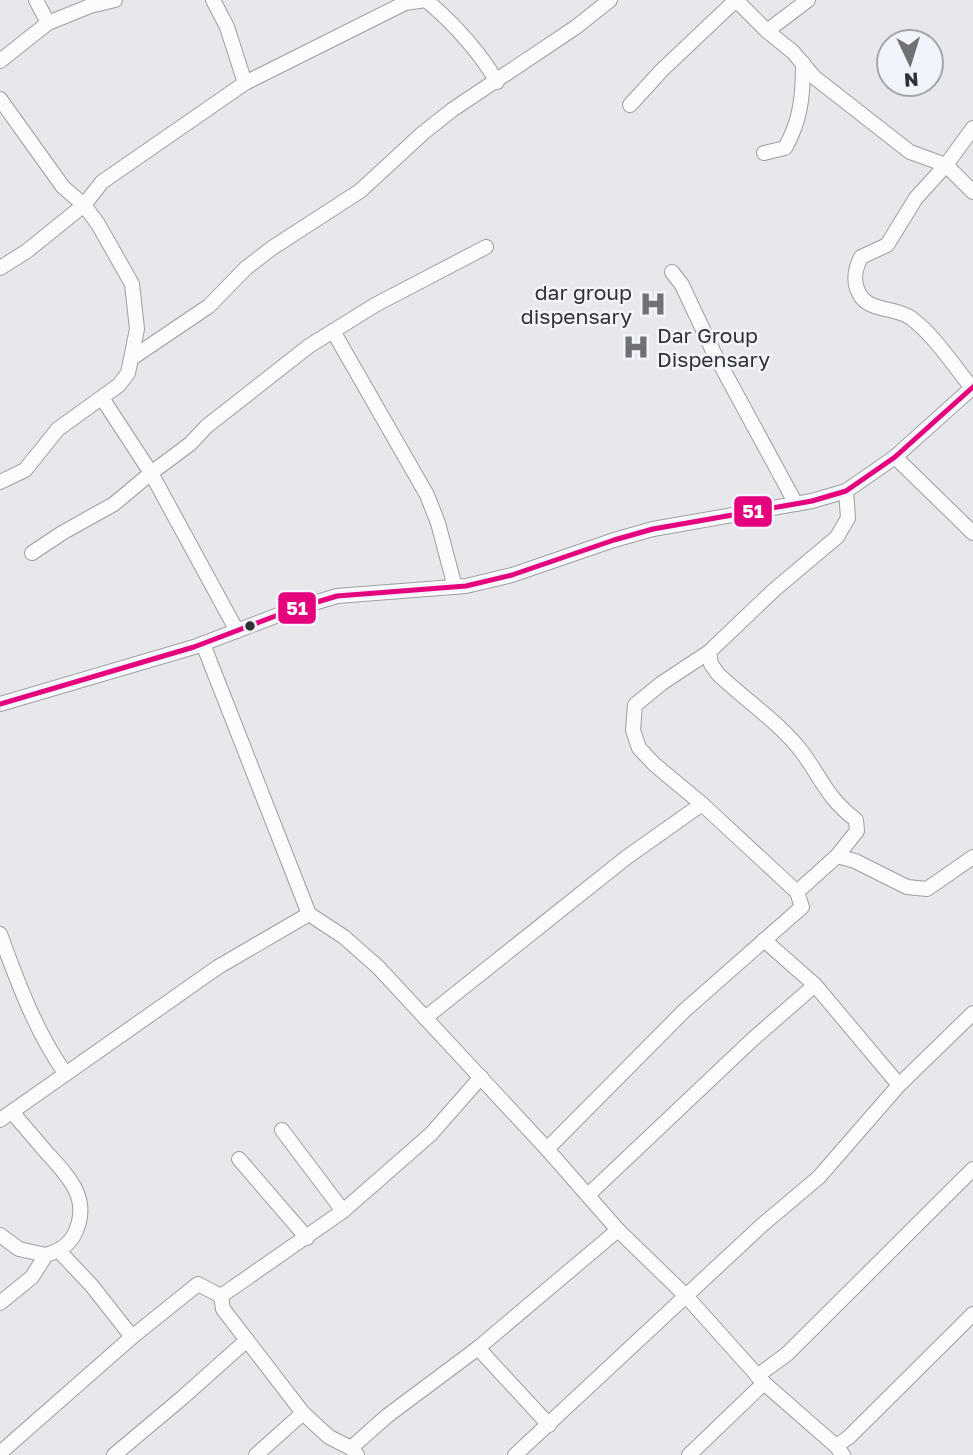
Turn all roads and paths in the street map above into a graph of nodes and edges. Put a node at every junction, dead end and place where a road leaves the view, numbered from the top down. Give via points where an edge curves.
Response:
1 (36, 0) edge
2 (115, 0) edge
3 (213, 0) edge
4 (610, 0) edge
5 (736, 0) edge
6 (808, 0) edge
7 (48, 23) junction
8 (767, 31) junction
9 (0, 61) edge
10 (803, 63) junction
11 (497, 82) junction
12 (245, 83) junction
13 (0, 99) edge
14 (629, 105) dead end
15 (973, 128) edge
16 (764, 153) dead end
17 (946, 165) junction
18 (973, 192) edge
19 (84, 205) junction
20 (486, 247) dead end
21 (0, 268) edge
22 (672, 272) dead end
23 (332, 331) junction
24 (132, 358) junction
25 (972, 387) edge
26 (102, 398) junction
27 (895, 457) junction
28 (151, 473) junction
29 (0, 482) edge
30 (846, 491) junction
31 (796, 504) junction
32 (973, 533) edge
33 (32, 553) dead end
34 (456, 587) junction
35 (237, 631) junction
36 (203, 644) junction
37 (709, 652) junction
38 (0, 704) edge
39 (702, 804) junction
40 (836, 856) junction
41 (973, 857) edge
42 (797, 892) junction
43 (309, 914) junction
44 (0, 934) edge
45 (764, 940) junction
46 (815, 985) junction
47 (973, 1013) edge
48 (425, 1018) junction
49 (65, 1073) junction
50 (481, 1077) junction
51 (899, 1085) junction
52 (6, 1116) edge
53 (282, 1130) dead end
54 (547, 1149) junction
55 (239, 1159) dead end
56 (973, 1170) edge
57 (588, 1195) junction
58 (343, 1211) junction
59 (618, 1230) junction
60 (0, 1235) edge
61 (307, 1238) junction
62 (52, 1253) junction
63 (221, 1296) junction
64 (687, 1297) junction
65 (0, 1303) edge
66 (973, 1314) edge
67 (132, 1337) junction
68 (247, 1340) junction
69 (478, 1348) junction
70 (761, 1380) junction
71 (303, 1413) junction
72 (549, 1424) junction
73 (354, 1452) edge
74 (0, 1453) edge
75 (841, 1453) edge
76 (114, 1455) edge
77 (256, 1455) edge
78 (515, 1455) edge
79 (689, 1455) edge

1 - 7 street
2 - 7 street
3 - 12 street
4 - 11 street
5 - 8 street
5 - 14 street
6 - 8 street
7 - 9 street
8 - 10 street
10 - 16 street via 802,104 794,132 785,148
10 - 17 street via 814,77 910,152
11 - 12 street via 452,24 426,0 405,3
11 - 24 street via 442,118 360,191 246,268 209,306
12 - 19 street via 102,182
13 - 19 street via 63,187
15 - 17 street
17 - 18 street
17 - 25 street via 916,198 887,244 861,257 855,280 864,300 910,317
19 - 21 street
19 - 24 street via 132,284 137,329
20 - 23 street
22 - 31 street
23 - 28 street via 281,366
23 - 34 street via 427,495
24 - 26 street via 124,379
25 - 27 street
26 - 28 street
26 - 29 street via 58,429 25,470
27 - 30 street
27 - 32 street
28 - 33 street via 114,504
28 - 35 street
30 - 31 street
30 - 37 street via 848,518 837,537
31 - 34 street via 653,529 512,575
34 - 35 street via 337,596
35 - 36 street
36 - 38 street
36 - 43 street
37 - 39 street via 633,709 639,748
37 - 40 street via 718,674 783,731 839,807 856,820 857,831
39 - 42 street
39 - 48 street via 627,857
40 - 41 street via 907,887 926,889
40 - 42 street
42 - 45 street via 802,907
43 - 48 street via 359,950
43 - 49 street via 218,967
44 - 49 street via 45,1041
45 - 46 street
45 - 54 street via 685,1010
46 - 51 street
46 - 57 street
47 - 51 street
48 - 50 street
49 - 52 street
50 - 54 street
50 - 58 street via 431,1134
51 - 64 street via 819,1177
52 - 62 street via 74,1184 81,1220 72,1238
53 - 58 street
54 - 57 street
55 - 61 street
56 - 70 street
57 - 59 street
58 - 61 street
59 - 64 street
59 - 69 street
60 - 62 street via 19,1249
61 - 63 street
62 - 65 street via 32,1278
62 - 67 street via 92,1286
63 - 67 street via 198,1284
63 - 68 street via 223,1309
64 - 70 street
64 - 72 street
66 - 75 street via 849,1437
67 - 74 street
68 - 71 street
68 - 76 street
69 - 72 street
69 - 73 street via 387,1416
70 - 75 street
70 - 79 street
71 - 73 street
71 - 77 street
72 - 78 street

